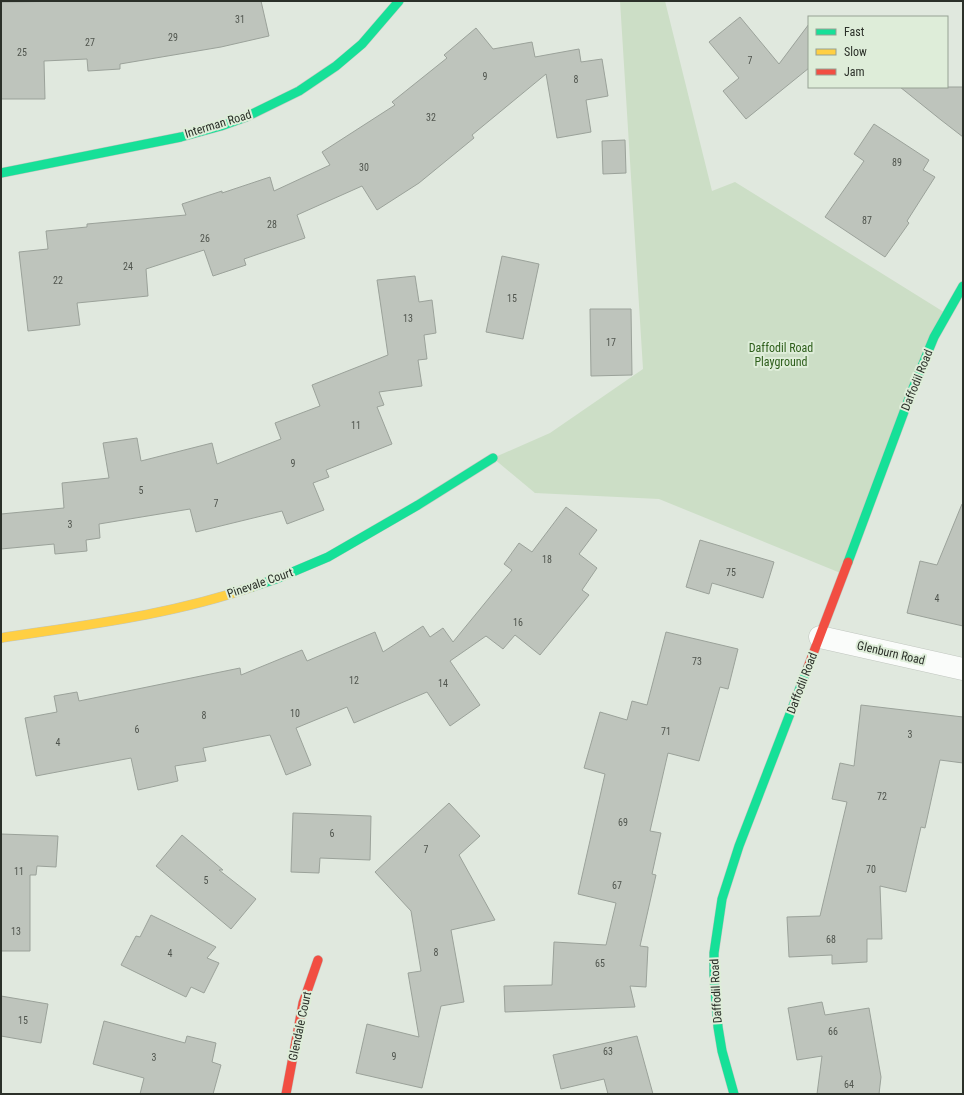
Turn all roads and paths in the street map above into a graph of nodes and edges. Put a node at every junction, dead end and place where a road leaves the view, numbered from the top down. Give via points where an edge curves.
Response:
1 (399, 1) edge
2 (1, 173) edge
3 (963, 286) edge
4 (493, 458) dead end
5 (820, 637) junction
6 (1, 638) edge
7 (963, 669) edge
8 (318, 960) dead end
9 (286, 1094) edge
10 (734, 1094) edge

1 - 2 street, Interman Road via 348,57 319,79 246,118 173,138
3 - 5 street, Daffodil Road via 934,337 923,364
4 - 6 street, Pinevale Court via 426,501 342,549 282,577 195,605
5 - 7 street, Glenburn Road
5 - 10 street, Daffodil Road via 737,852 722,899 714,953 715,990 722,1051
8 - 9 street, Glendale Court via 303,1003

